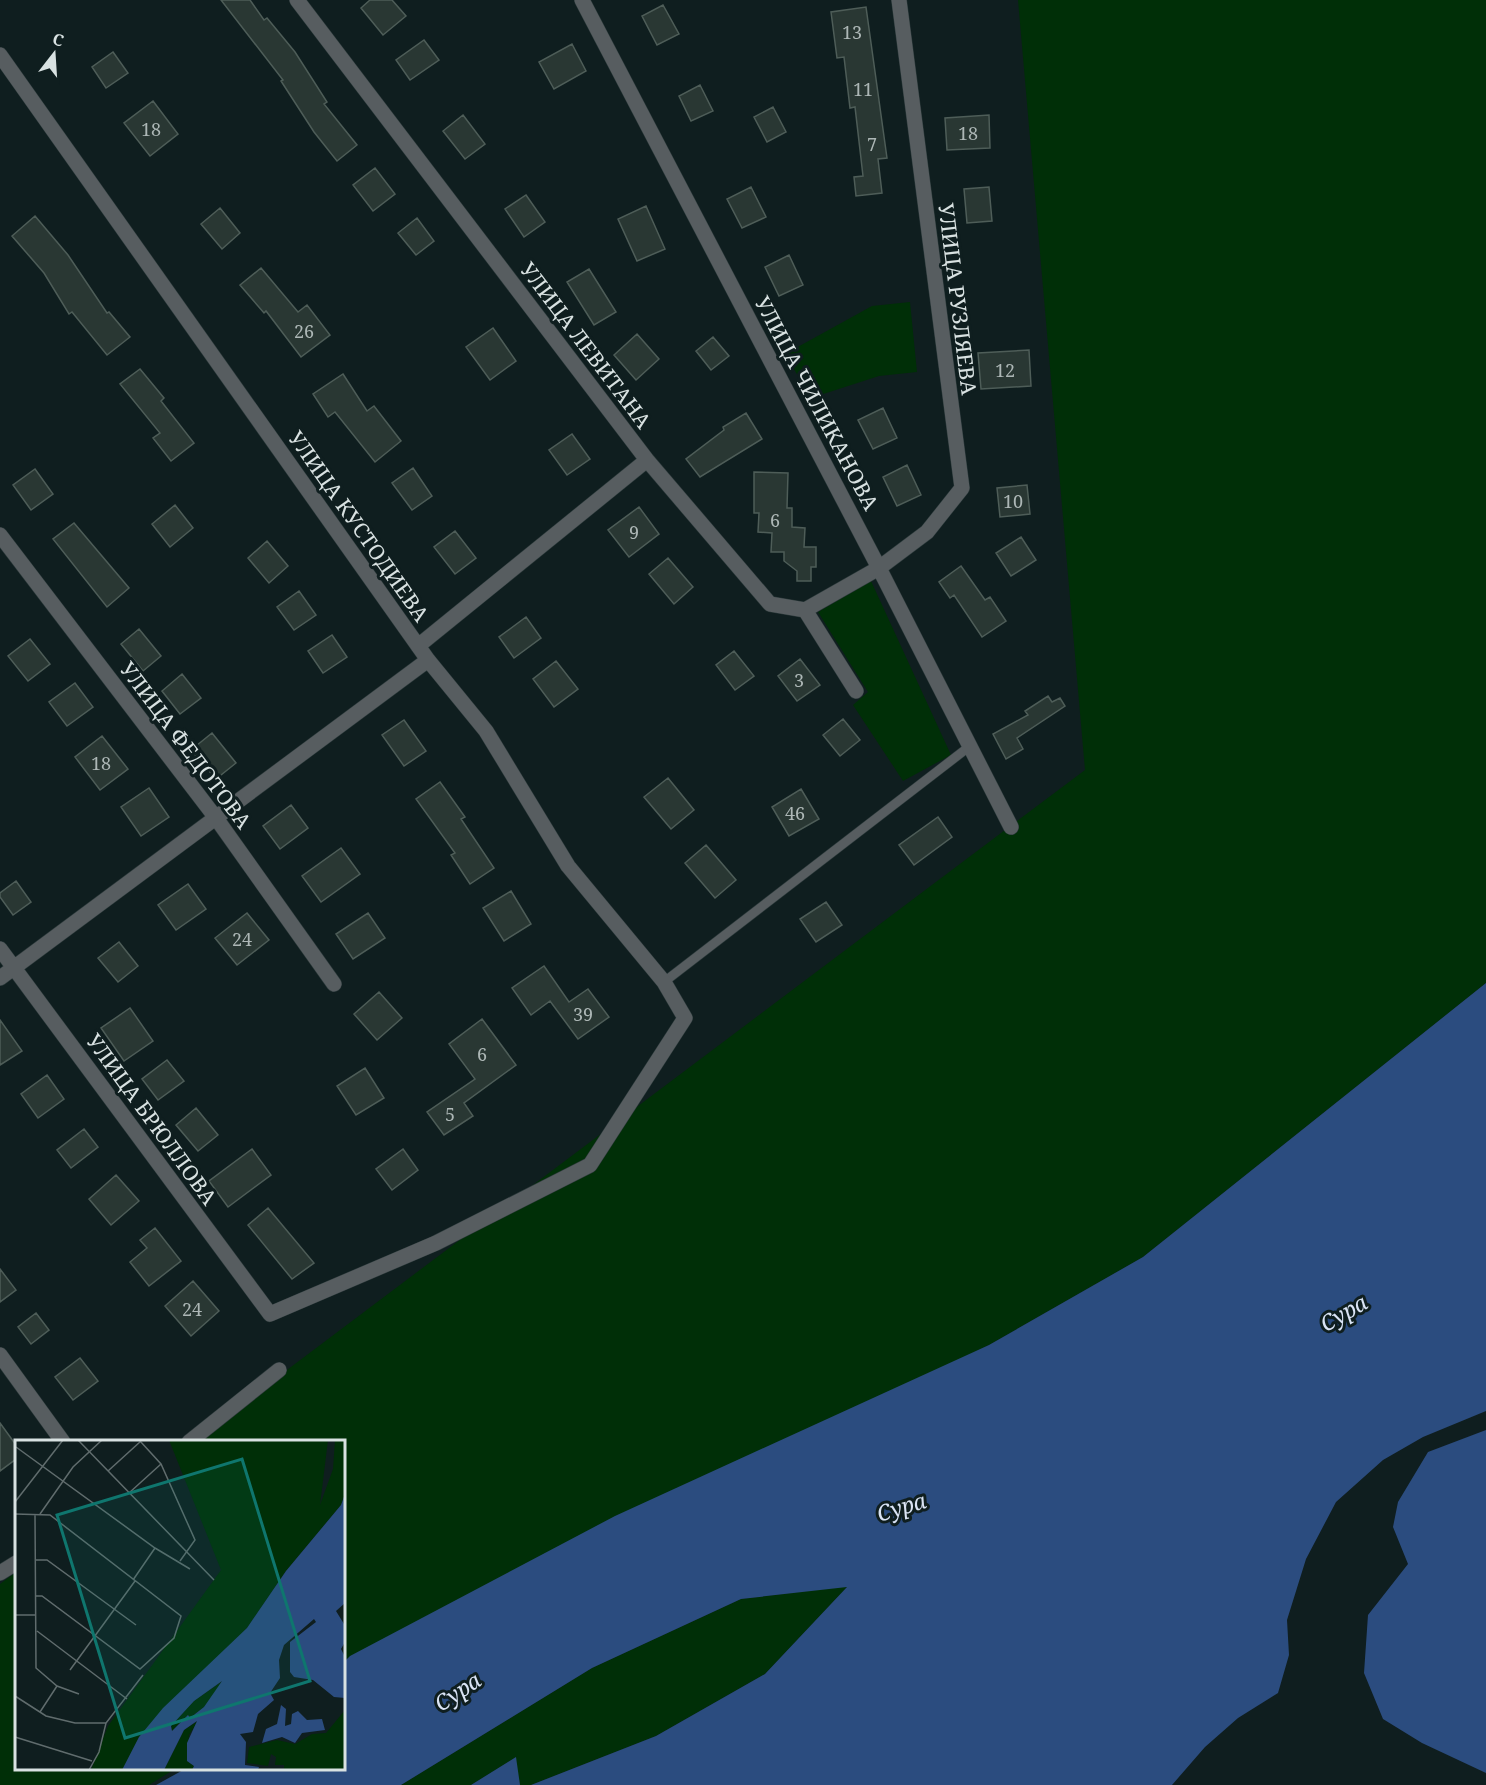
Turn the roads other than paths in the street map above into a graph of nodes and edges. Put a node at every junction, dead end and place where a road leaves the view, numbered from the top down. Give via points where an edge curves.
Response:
1 (297, 0) edge
2 (899, 0) edge
3 (584, 1) edge
4 (0, 55) edge
5 (647, 460) junction
6 (0, 535) edge
7 (879, 568) junction
8 (805, 610) junction
9 (418, 646) junction
10 (428, 660) junction
11 (856, 691) dead end
12 (970, 746) junction
13 (216, 818) junction
14 (1011, 827) dead end
15 (0, 949) edge
16 (14, 968) junction
17 (0, 978) edge
18 (664, 982) junction
19 (334, 984) dead end
20 (685, 1018) joint
21 (0, 1355) edge
22 (279, 1370) dead end
23 (62, 1440) edge
24 (192, 1440) edge
25 (15, 1564) edge
26 (0, 1573) edge

1 - 5 street, УЛИЦА ЛЕВИТАНА
2 - 7 street, УЛИЦА РУЗЛЯЕВА via 962,488 927,532
3 - 7 street, УЛИЦА ЧИЛИКАНОВА
4 - 9 street, УЛИЦА КУСТОДИЕВА
5 - 8 street, УЛИЦА ЛЕВИТАНА via 770,604
5 - 9 street
6 - 13 street, УЛИЦА ФЕДОТОВА
7 - 8 street, УЛИЦА РУЗЛЯЕВА
7 - 12 street, УЛИЦА ЧИЛИКАНОВА
8 - 11 street
9 - 10 street, УЛИЦА КУСТОДИЕВА
10 - 13 street
10 - 18 street, УЛИЦА КУСТОДИЕВА via 486,731 568,866
12 - 14 street, УЛИЦА ЧИЛИКАНОВА
12 - 18 lane
13 - 16 street
13 - 19 street, УЛИЦА ФЕДОТОВА
15 - 16 street, УЛИЦА БРЮЛЛОВА
16 - 17 street
16 - 20 street, УЛИЦА БРЮЛЛОВА via 270,1314 436,1243 590,1165
18 - 20 street, УЛИЦА КУСТОДИЕВА
21 - 23 street
22 - 24 street
25 - 26 street

